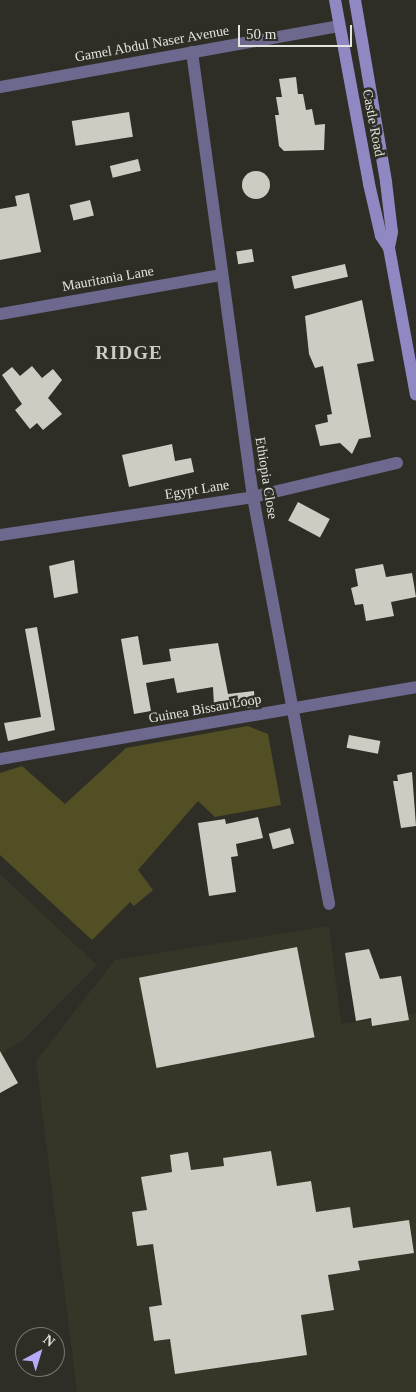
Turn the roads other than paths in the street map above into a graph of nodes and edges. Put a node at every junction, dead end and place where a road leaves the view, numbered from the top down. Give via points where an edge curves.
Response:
1 (335, 0) edge
2 (355, 0) edge
3 (339, 26) junction
4 (192, 52) junction
5 (0, 87) edge
6 (389, 248) junction
7 (222, 275) junction
8 (0, 314) edge
9 (416, 395) edge
10 (397, 463) dead end
11 (253, 497) junction
12 (0, 536) edge
13 (416, 687) edge
14 (291, 709) junction
15 (0, 759) edge
16 (329, 904) dead end

1 - 3 main road, Castle Road
2 - 6 main road, Castle Road via 386,182 392,232
3 - 4 street, Gamel Abdul Naser Avenue
3 - 6 main road, Castle Road via 369,184 381,236
4 - 5 street, Gamel Abdul Naser Avenue
4 - 7 street, Ethiopia Close
6 - 9 main road, Castle Road
7 - 8 street, Mauritania Lane
7 - 11 street, Ethiopia Close
10 - 11 street, Egypt Lane
11 - 12 street, Egypt Lane
11 - 14 street, Ethiopia Close
13 - 14 street, Guinea Bissau Loop
14 - 15 street, Guinea Bissau Loop
14 - 16 street, Ethiopia Close

